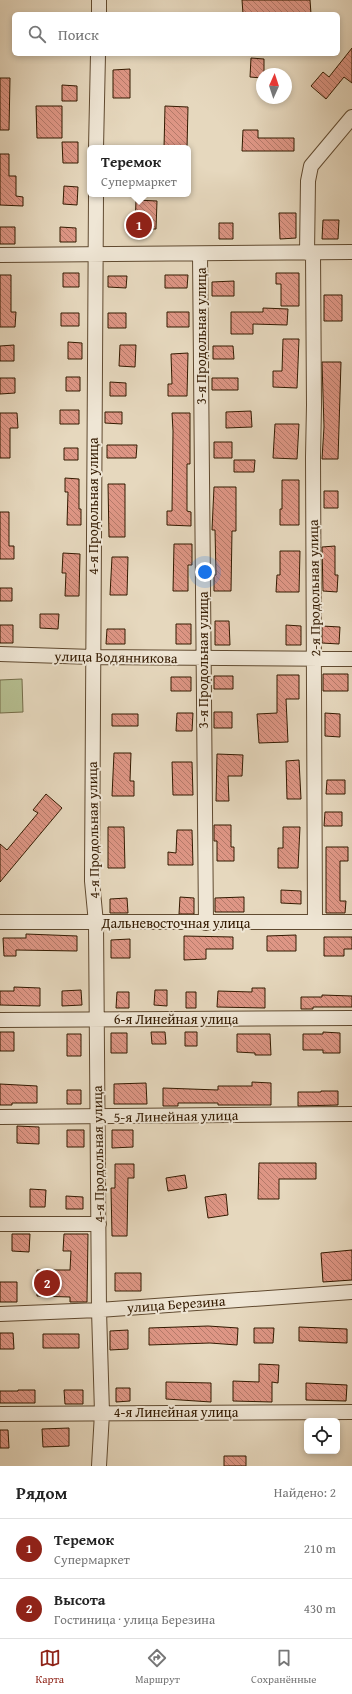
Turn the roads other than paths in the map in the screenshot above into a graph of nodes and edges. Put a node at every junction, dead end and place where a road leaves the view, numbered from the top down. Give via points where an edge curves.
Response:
1 (99, 0) edge
2 (99, 12) edge
3 (98, 56) edge
4 (352, 117) edge
5 (96, 145) edge
6 (96, 197) edge
7 (352, 252) edge
8 (310, 253) junction
9 (94, 254) junction
10 (200, 254) junction
11 (0, 255) edge
12 (0, 654) edge
13 (93, 657) junction
14 (203, 658) junction
15 (352, 659) edge
16 (315, 660) junction
17 (0, 922) edge
18 (315, 922) junction
19 (352, 922) edge
20 (96, 923) junction
21 (206, 923) junction
22 (352, 1018) edge
23 (97, 1019) junction
24 (0, 1020) edge
25 (352, 1114) edge
26 (98, 1116) junction
27 (0, 1117) edge
28 (0, 1224) edge
29 (99, 1224) junction
30 (352, 1292) edge
31 (99, 1310) junction
32 (0, 1314) edge
33 (352, 1412) edge
34 (102, 1413) junction
35 (0, 1414) edge
36 (99, 1466) edge

1 - 2 street
3 - 5 street
4 - 8 street, 2-я Продольная улица via 311,166 308,181
6 - 9 street, 4-я Продольная улица
7 - 8 street
8 - 10 street
8 - 16 street, 2-я Продольная улица via 314,405
9 - 10 street
9 - 11 street
9 - 13 street, 4-я Продольная улица
10 - 14 street, 3-я Продольная улица
12 - 13 street, улица Водянникова
13 - 14 street, улица Водянникова
13 - 20 street, 4-я Продольная улица via 92,881
14 - 16 street, улица Водянникова
14 - 21 street, 3-я Продольная улица
15 - 16 street, улица Водянникова
16 - 18 street, 2-я Продольная улица
17 - 20 street, Дальневосточная улица
18 - 19 street, Дальневосточная улица
18 - 21 street, Дальневосточная улица
20 - 21 street, Дальневосточная улица
20 - 23 street, 4-я Продольная улица
22 - 23 street, 6-я Линейная улица
23 - 24 street, 6-я Линейная улица
23 - 26 street, 4-я Продольная улица
25 - 26 street, 5-я Линейная улица
26 - 27 street, 5-я Линейная улица
26 - 29 street, 4-я Продольная улица
28 - 29 street
29 - 31 street, 4-я Продольная улица
30 - 31 street, улица Березина
31 - 32 street, улица Березина
31 - 34 street, 4-я Продольная улица
33 - 34 street, 4-я Линейная улица
34 - 35 street, 4-я Линейная улица
34 - 36 street, 4-я Продольная улица

